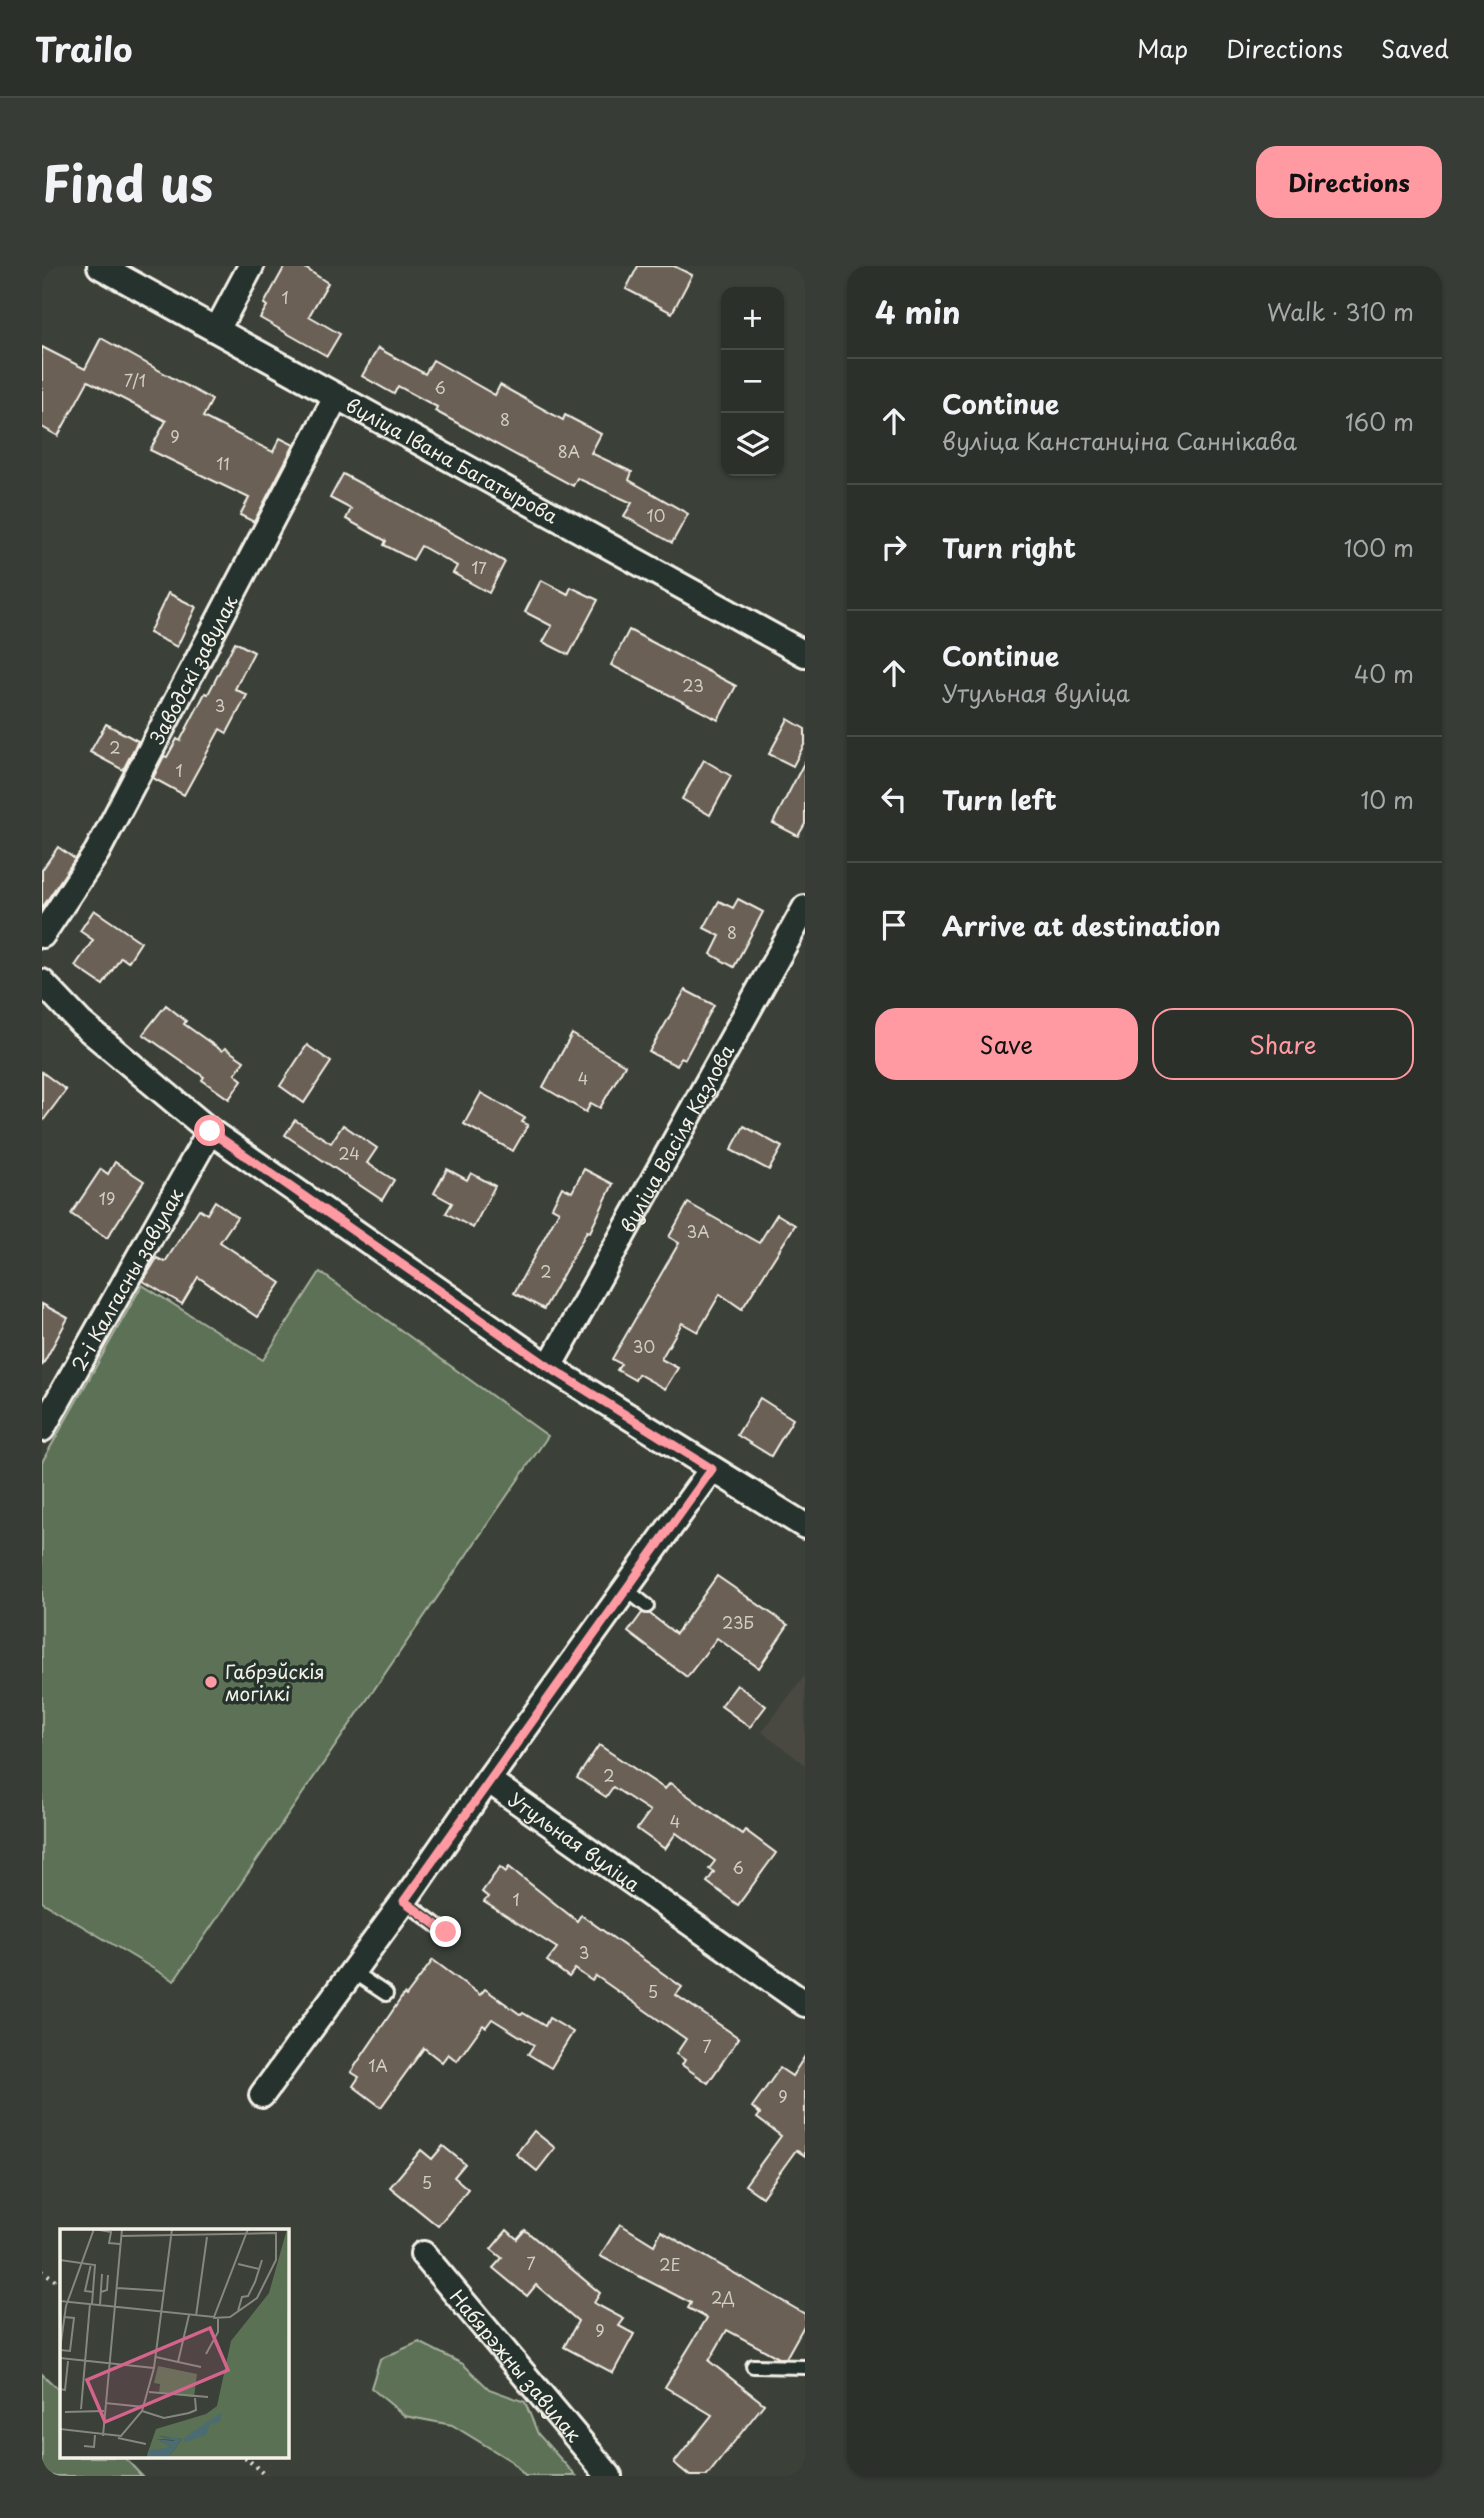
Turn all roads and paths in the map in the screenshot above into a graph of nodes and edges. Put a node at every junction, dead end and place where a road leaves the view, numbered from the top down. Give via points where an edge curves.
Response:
1 (100, 266) edge
2 (251, 266) edge
3 (216, 330) junction
4 (335, 397) junction
5 (805, 654) edge
6 (805, 908) edge
7 (42, 935) edge
8 (42, 982) edge
9 (210, 1131) junction
10 (549, 1367) junction
11 (42, 1429) edge
12 (712, 1469) junction
13 (805, 1527) edge
14 (627, 1590) junction
15 (647, 1606) dead end
16 (488, 1780) junction
17 (404, 1901) junction
18 (446, 1932) dead end
19 (353, 1972) junction
20 (386, 1994) dead end
21 (805, 2004) edge
22 (262, 2095) dead end
23 (424, 2254) dead end
24 (42, 2271) edge
25 (60, 2283) edge
26 (753, 2367) dead end
27 (805, 2367) edge
28 (246, 2458) edge
29 (266, 2476) edge
30 (609, 2476) edge

1 - 3 street, вуліца Івана Багатырова
2 - 3 street
3 - 4 street, вуліца Івана Багатырова
4 - 5 street, вуліца Івана Багатырова
4 - 7 street, Заводскі завулак via 97,852
6 - 10 street, вуліца Васіля Казлова
8 - 9 street via 81,1023
9 - 10 street
9 - 11 street, 2-і Калгасны завулак
10 - 12 street
12 - 13 street
12 - 14 street
14 - 15 lane
14 - 16 street
16 - 17 street, Утульная вуліца
16 - 21 street, Утульная вуліца
17 - 18 lane
17 - 19 street, Утульная вуліца
19 - 20 lane
19 - 22 street, Утульная вуліца
23 - 30 street, Набярэжны завулак
24 - 25 path
26 - 27 lane
28 - 29 path

